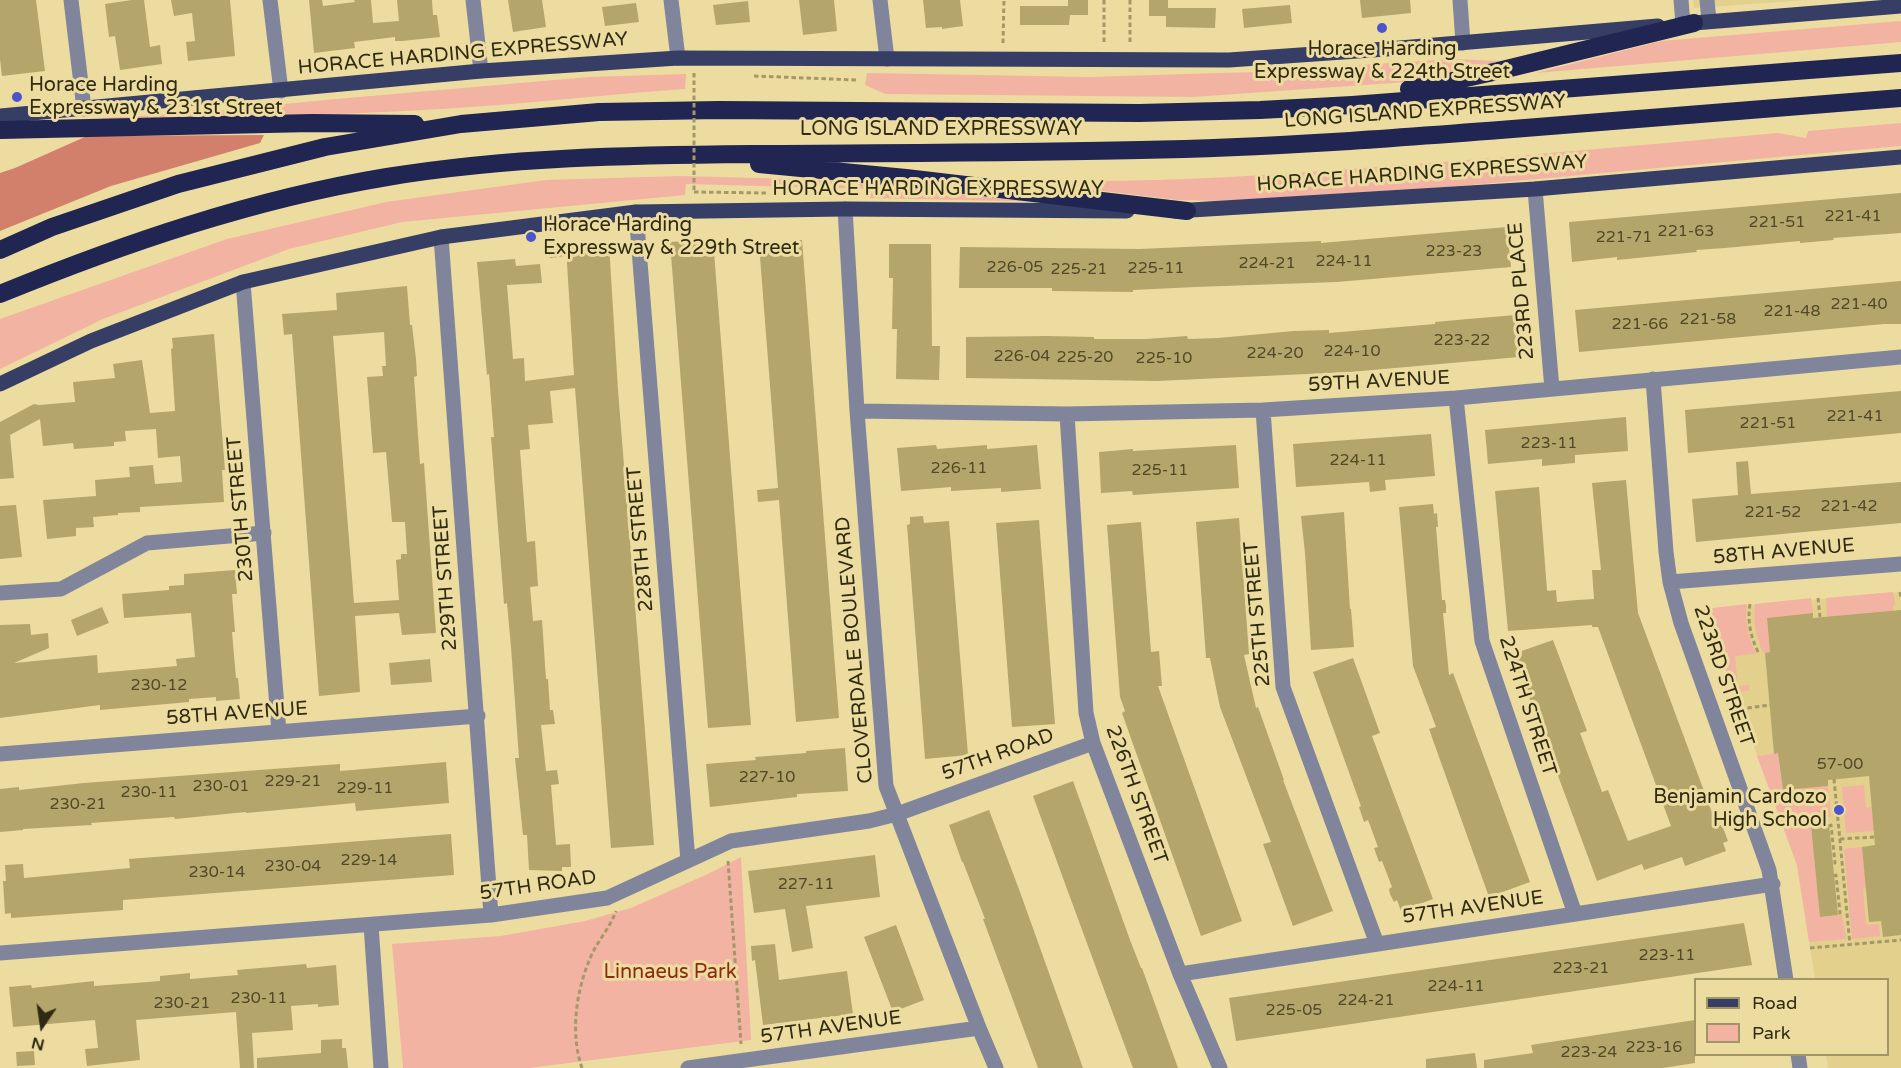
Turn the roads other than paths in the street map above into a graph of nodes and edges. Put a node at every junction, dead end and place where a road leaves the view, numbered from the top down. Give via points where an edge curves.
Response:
1 (71, 0) edge
2 (270, 0) edge
3 (473, 0) edge
4 (671, 0) edge
5 (880, 0) edge
6 (1460, 0) edge
7 (1681, 0) edge
8 (1707, 0) edge
9 (1901, 6) edge
10 (1695, 22) junction
11 (1463, 43) junction
12 (678, 58) junction
13 (887, 59) junction
14 (1901, 63) edge
15 (481, 71) junction
16 (281, 91) junction
17 (1901, 98) edge
18 (84, 109) junction
19 (1260, 110) junction
20 (0, 116) edge
21 (461, 124) junction
22 (0, 130) edge
23 (662, 154) junction
24 (1901, 157) edge
25 (1535, 189) junction
26 (844, 209) junction
27 (1187, 211) junction
28 (636, 212) junction
29 (441, 237) junction
30 (0, 250) edge
31 (243, 282) junction
32 (0, 294) edge
33 (1901, 357) edge
34 (1653, 379) junction
35 (0, 384) edge
36 (1552, 389) junction
37 (1456, 398) junction
38 (1263, 410) junction
39 (857, 411) junction
40 (1066, 414) junction
41 (264, 533) junction
42 (1901, 564) edge
43 (1670, 582) junction
44 (0, 593) edge
45 (478, 716) junction
46 (279, 732) junction
47 (1093, 743) junction
48 (0, 754) edge
49 (897, 814) junction
50 (688, 861) junction
51 (1773, 884) junction
52 (1575, 914) junction
53 (491, 915) junction
54 (371, 926) junction
55 (1377, 944) junction
56 (0, 952) edge
57 (1180, 974) junction
58 (1786, 978) edge
59 (979, 1028) junction
60 (783, 1062) edge
61 (381, 1068) edge
62 (688, 1068) edge
63 (996, 1068) edge
64 (1220, 1068) edge

1 - 18 street
2 - 16 street
3 - 15 street
4 - 12 street
5 - 13 street
6 - 11 street
7 - 10 street
8 - 10 street
9 - 10 main road, HORACE HARDING EXPRESSWAY
10 - 11 main road, HORACE HARDING EXPRESSWAY
10 - 19 highway via 1430,86 1336,96
11 - 13 main road, HORACE HARDING EXPRESSWAY via 1229,60
12 - 13 main road, HORACE HARDING EXPRESSWAY
12 - 15 main road, HORACE HARDING EXPRESSWAY
14 - 19 highway, LONG ISLAND EXPRESSWAY
15 - 16 main road, HORACE HARDING EXPRESSWAY
16 - 18 main road, HORACE HARDING EXPRESSWAY
17 - 23 highway, LONG ISLAND EXPRESSWAY via 1260,147
18 - 20 main road, HORACE HARDING EXPRESSWAY
19 - 21 highway, LONG ISLAND EXPRESSWAY via 621,111
21 - 22 highway
21 - 30 highway, LONG ISLAND EXPRESSWAY via 325,147 178,184 52,227
23 - 27 highway
23 - 32 highway, LONG ISLAND EXPRESSWAY via 473,165 306,192 141,240
24 - 25 main road, HORACE HARDING EXPRESSWAY
25 - 27 main road, HORACE HARDING EXPRESSWAY
25 - 36 street, 223RD PLACE
26 - 27 main road, HORACE HARDING EXPRESSWAY
26 - 28 main road, HORACE HARDING EXPRESSWAY
26 - 39 street, CLOVERDALE BOULEVARD
28 - 29 main road, HORACE HARDING EXPRESSWAY
28 - 50 street, 228TH STREET
29 - 31 main road, HORACE HARDING EXPRESSWAY
29 - 45 street, 229TH STREET
31 - 35 main road, HORACE HARDING EXPRESSWAY via 91,341
31 - 41 street, 230TH STREET
33 - 34 street, 59TH AVENUE
34 - 36 street, 59TH AVENUE
34 - 43 street, 223RD STREET
36 - 37 street, 59TH AVENUE
37 - 38 street, 59TH AVENUE
37 - 52 street, 224TH STREET via 1482,641
38 - 40 street, 59TH AVENUE
38 - 55 street, 225TH STREET via 1283,687
39 - 40 street, 59TH AVENUE
39 - 49 street, CLOVERDALE BOULEVARD via 886,786
40 - 47 street, 226TH STREET via 1086,712
41 - 44 street via 147,543 61,589
41 - 46 street, 230TH STREET
42 - 43 street, 58TH AVENUE
43 - 51 street, 223RD STREET
45 - 46 street, 58TH AVENUE
45 - 53 street, 229TH STREET
46 - 48 street, 58TH AVENUE
47 - 49 street, 57TH ROAD
47 - 57 street, 226TH STREET
49 - 50 street, 57TH ROAD via 731,841
49 - 59 street, CLOVERDALE BOULEVARD
50 - 53 street, 57TH ROAD via 607,898
51 - 52 street, 57TH AVENUE
51 - 58 street, 223RD STREET
52 - 55 street, 57TH AVENUE
53 - 54 street, 57TH ROAD
54 - 56 street, 57TH ROAD
54 - 61 street
55 - 57 street, 57TH AVENUE
57 - 64 street, 226TH STREET
59 - 60 street, 57TH AVENUE
59 - 63 street, CLOVERDALE BOULEVARD
60 - 62 street, 57TH AVENUE

